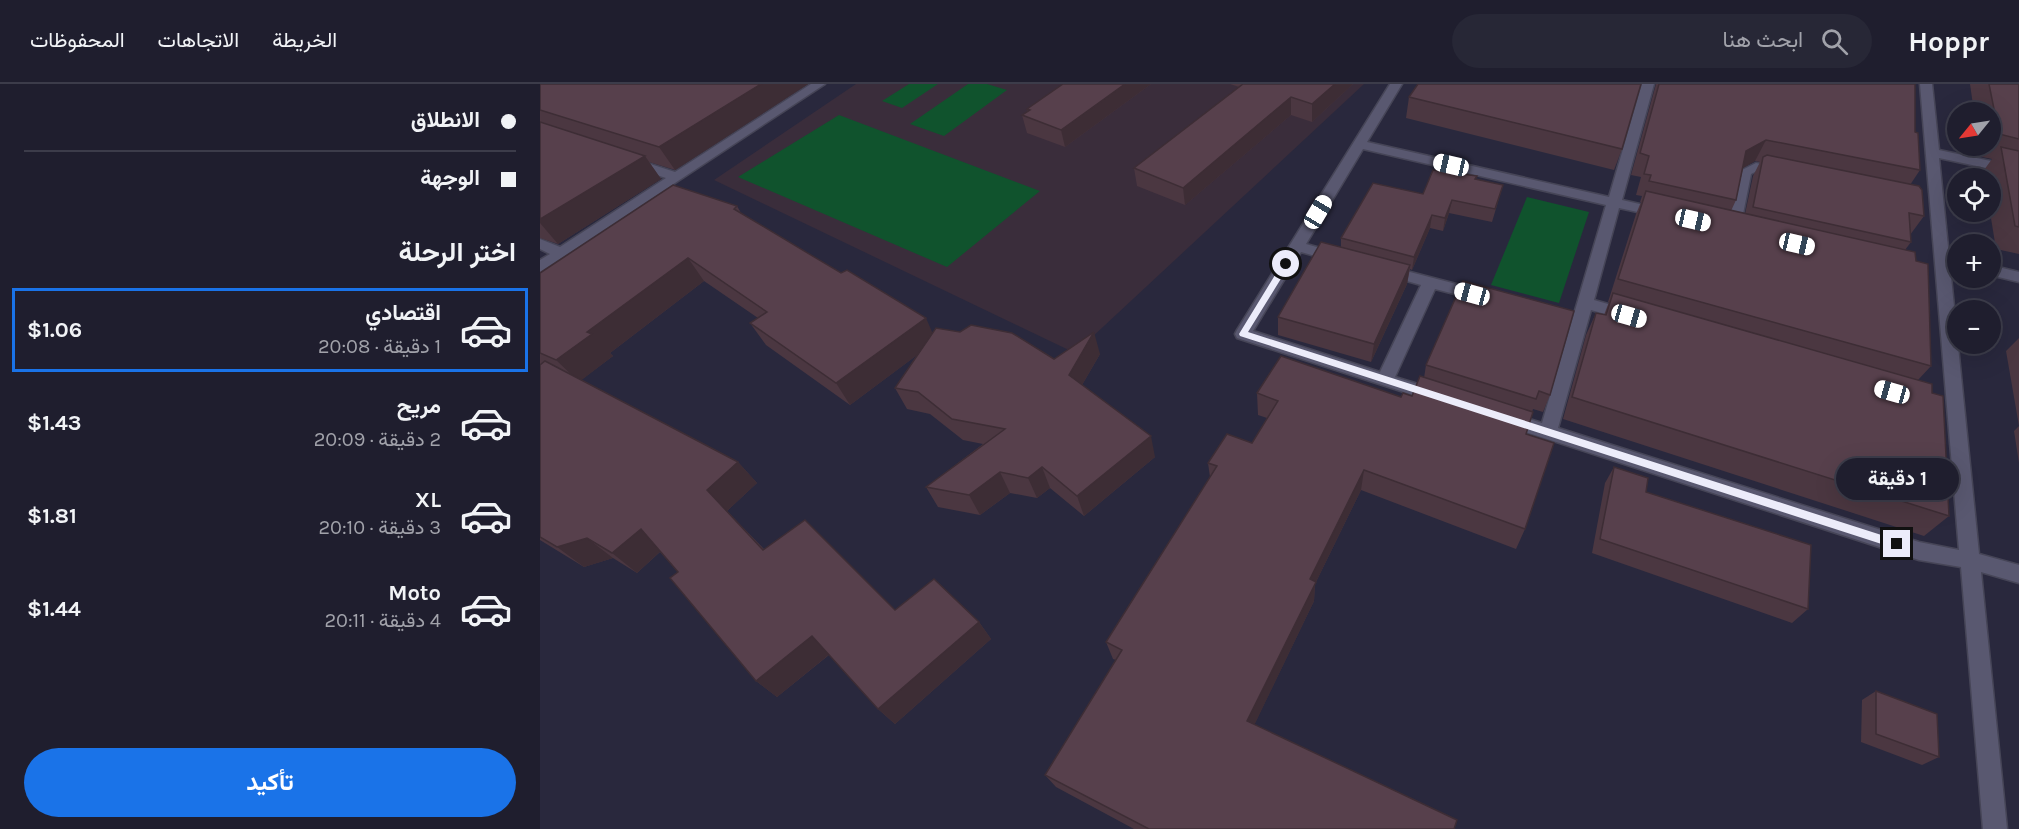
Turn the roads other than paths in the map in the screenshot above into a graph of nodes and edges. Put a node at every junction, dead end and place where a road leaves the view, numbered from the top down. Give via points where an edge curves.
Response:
1 (819, 84) edge
2 (1396, 84) edge
3 (1648, 84) edge
4 (1926, 84) edge
5 (1359, 144) junction
6 (1934, 153) junction
7 (620, 159) edge
8 (2019, 171) edge
9 (1790, 174) edge
10 (677, 177) junction
11 (1612, 202) junction
12 (1678, 217) edge
13 (1733, 230) edge
14 (540, 244) edge
15 (1297, 246) junction
16 (1947, 251) edge
17 (562, 253) junction
18 (1352, 261) edge
19 (540, 267) edge
20 (1374, 267) edge
21 (2001, 273) edge
22 (1924, 274) edge
23 (1947, 274) edge
24 (2019, 277) edge
25 (1946, 279) junction
26 (1430, 282) junction
27 (1498, 301) edge
28 (1585, 303) junction
29 (1642, 319) edge
30 (1385, 380) junction
31 (1450, 401) edge
32 (1935, 405) edge
33 (1957, 411) junction
34 (1493, 415) edge
35 (1548, 432) junction
36 (1970, 560) junction
37 (2019, 574) edge
38 (1995, 829) edge

1 - 10 street
2 - 5 street
3 - 11 street
4 - 6 street
5 - 11 street
5 - 15 street
6 - 8 street
6 - 16 street via 1933,203
7 - 10 street
9 - 13 street via 1748,168
10 - 17 street
11 - 12 street
11 - 28 street
14 - 17 street
15 - 18 street
15 - 30 street via 1243,334
17 - 19 street
20 - 26 street
21 - 24 street
22 - 25 street
23 - 25 street
25 - 33 street
26 - 27 street
26 - 30 street
28 - 29 street
28 - 35 street via 1573,321
30 - 31 street
32 - 33 street
33 - 36 street
34 - 35 street
35 - 36 street via 1919,552
36 - 37 street
36 - 38 street

